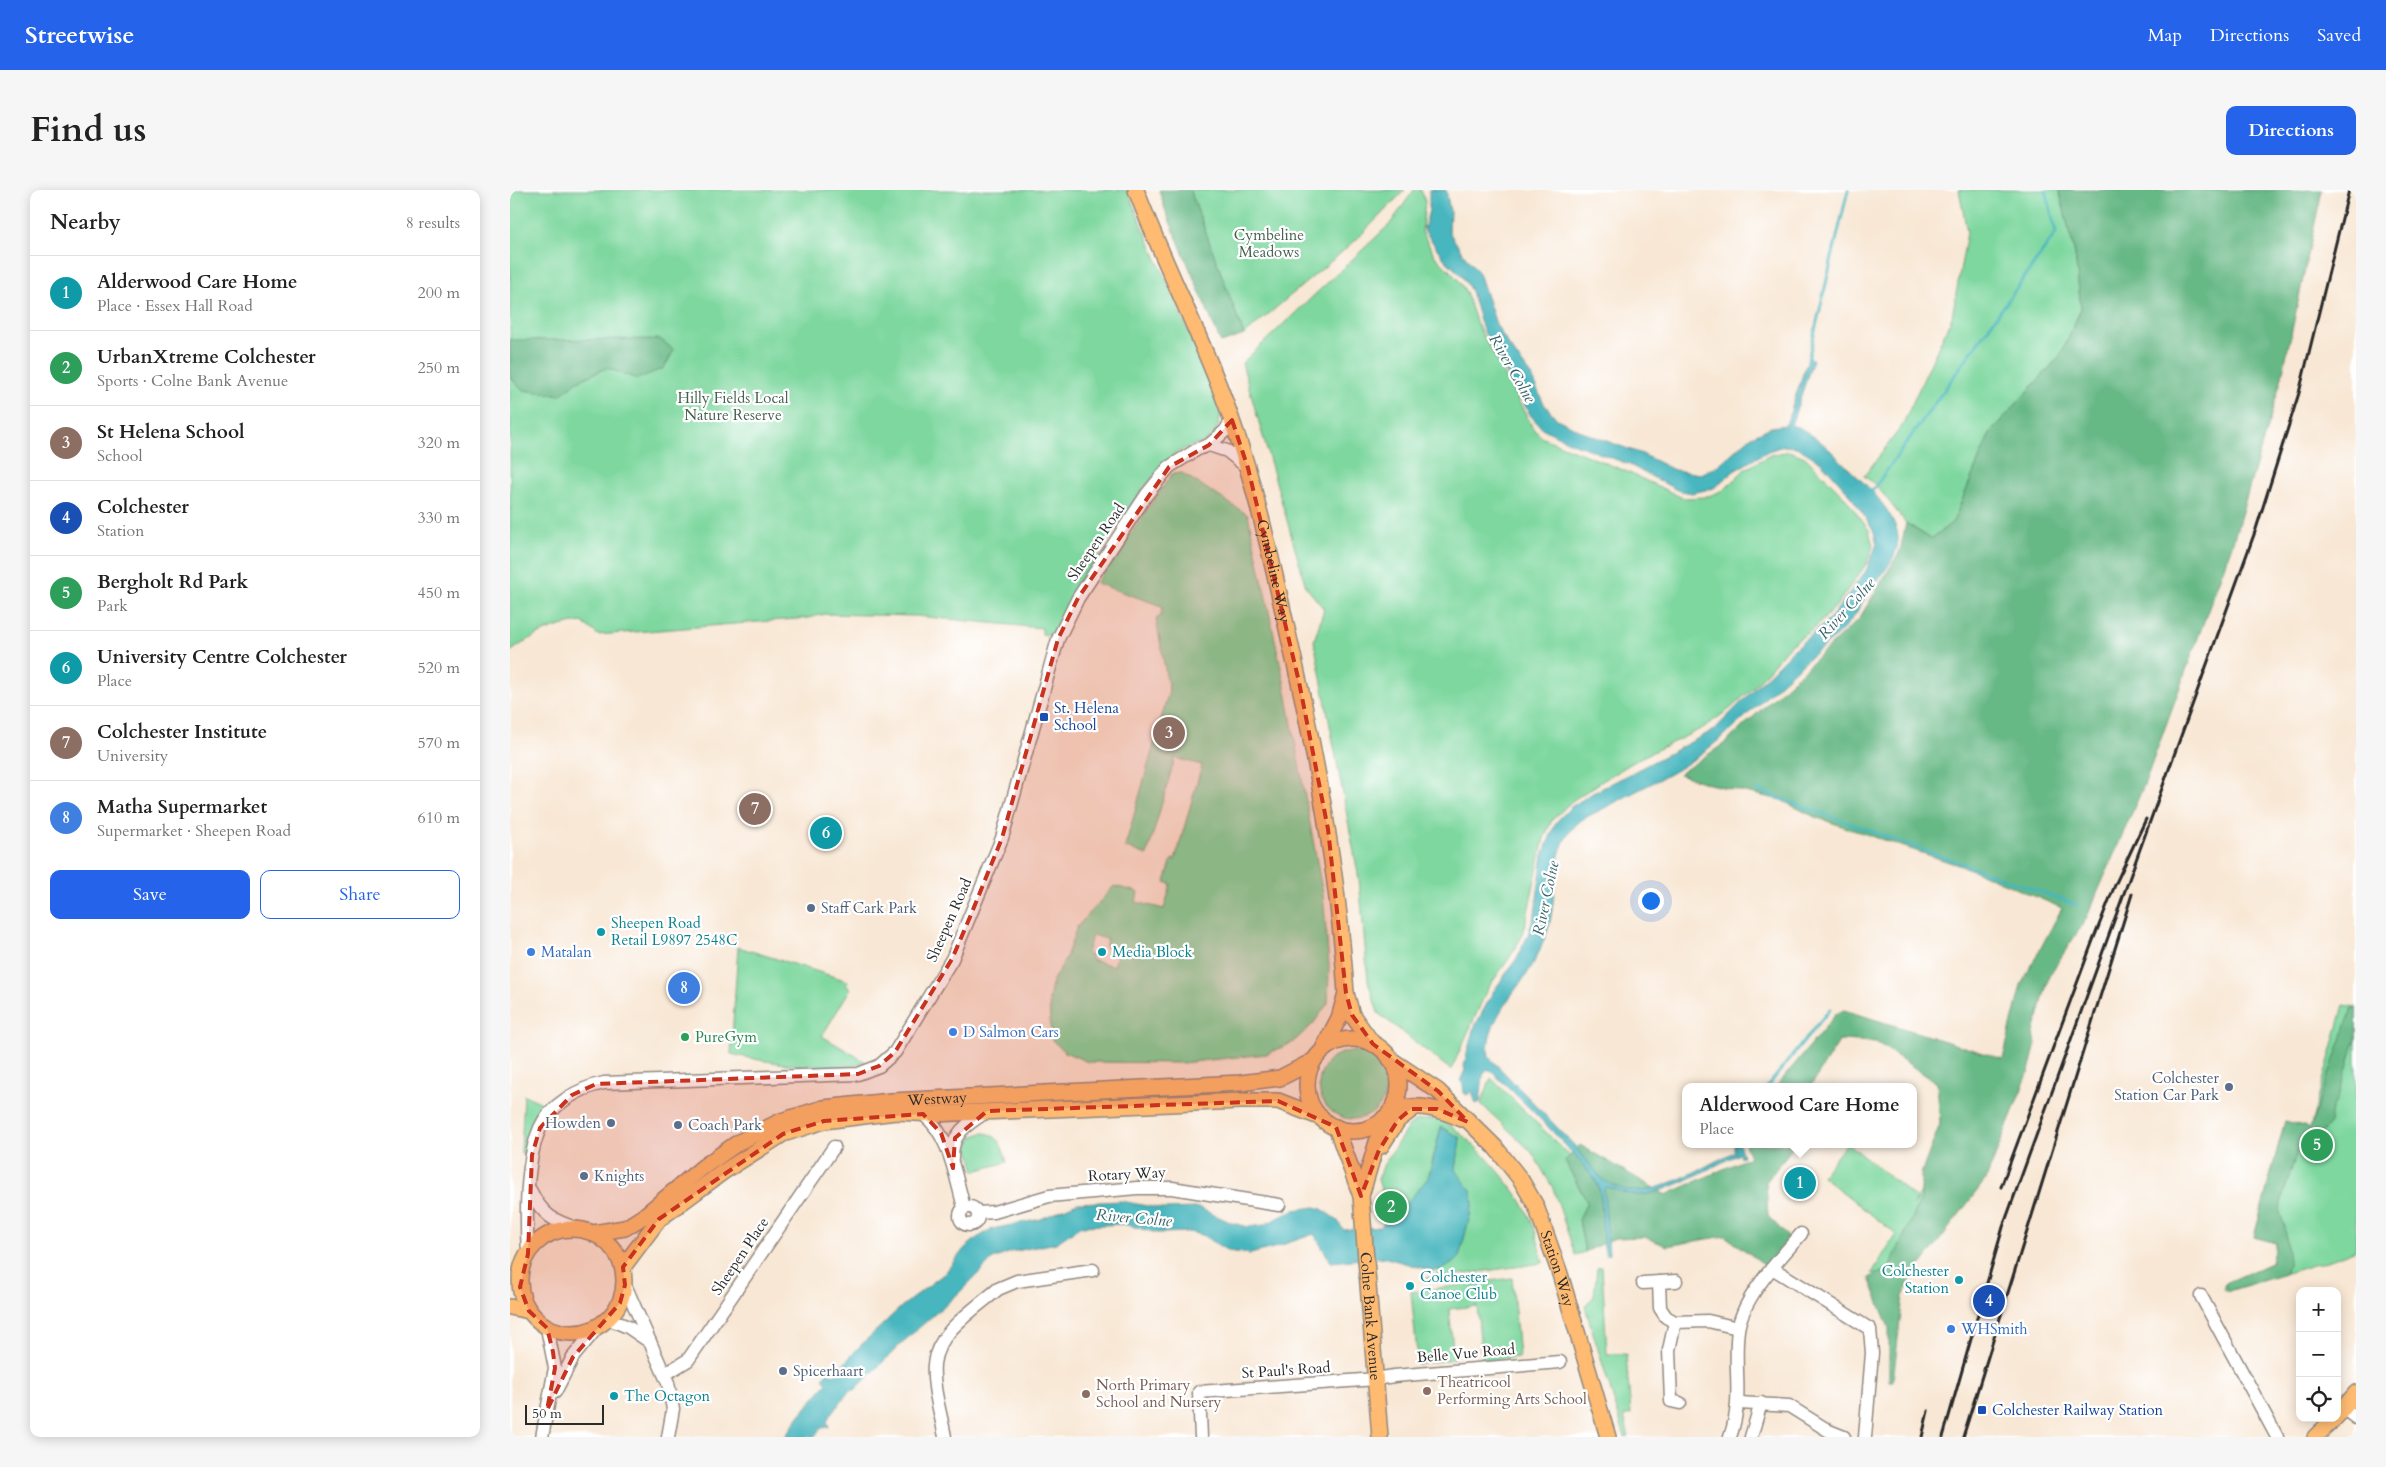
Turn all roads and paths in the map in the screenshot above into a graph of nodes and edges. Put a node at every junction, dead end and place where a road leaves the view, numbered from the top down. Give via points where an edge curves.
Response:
1 (1136, 190) edge
2 (1232, 420) junction
3 (1209, 445) junction
4 (1248, 468) junction
5 (1346, 993) junction
6 (1373, 1044) junction
7 (1324, 1047) junction
8 (1390, 1059) junction
9 (1313, 1061) junction
10 (1418, 1106) junction
11 (1301, 1110) junction
12 (987, 1111) junction
13 (923, 1114) junction
14 (1387, 1114) junction
15 (1322, 1118) junction
16 (1468, 1122) junction
17 (1336, 1127) junction
18 (834, 1147) dead end
19 (1372, 1162) junction
20 (1351, 1165) junction
21 (953, 1168) junction
22 (529, 1188) junction
23 (1361, 1196) junction
24 (1279, 1205) dead end
25 (586, 1231) junction
26 (1801, 1234) dead end
27 (520, 1262) edge
28 (623, 1267) junction
29 (1772, 1268) junction
30 (1093, 1270) dead end
31 (1659, 1282) junction
32 (1676, 1282) dead end
33 (1643, 1283) dead end
34 (625, 1285) junction
35 (2200, 1296) dead end
36 (510, 1307) edge
37 (529, 1310) junction
38 (610, 1319) junction
39 (1675, 1322) junction
40 (547, 1328) junction
41 (1738, 1328) junction
42 (596, 1329) junction
43 (650, 1342) junction
44 (1560, 1362) dead end
45 (665, 1374) junction
46 (1376, 1379) junction
47 (2356, 1393) edge
48 (1739, 1402) junction
49 (1680, 1403) dead end
50 (1761, 1404) junction
51 (547, 1410) junction
52 (2343, 1415) edge
53 (542, 1437) edge
54 (668, 1437) edge
55 (945, 1437) edge
56 (1201, 1437) edge
57 (1380, 1437) edge
58 (1608, 1437) edge
59 (1730, 1437) edge
60 (1751, 1437) edge
61 (1844, 1437) edge
62 (1865, 1437) edge
63 (2277, 1437) edge
64 (2315, 1437) edge

1 - 2 main road, Cymbeline Way
2 - 3 street, Sheepen Road
2 - 4 main road, Cymbeline Way
3 - 4 street via 1227,451
3 - 22 street, Sheepen Road via 1169,468 1147,494 1076,601 1058,639 1002,838 952,959 895,1052 878,1066 858,1074 596,1084 572,1095 554,1109 540,1128 532,1155
4 - 5 main road, Cymbeline Way via 1290,639 1329,838
5 - 6 main road via 1352,1015
5 - 7 main road via 1339,1018
6 - 7 main road via 1349,1039
6 - 8 main road
7 - 9 main road
8 - 14 main road via 1398,1087
8 - 16 main road, Station Way via 1438,1091
9 - 15 main road via 1308,1074 1308,1093
9 - 25 main road, Westway via 1280,1078 1240,1083 891,1101 823,1108 781,1121 740,1142 702,1167 625,1228
10 - 14 main road, Station Way
10 - 16 main road, Station Way via 1444,1111
10 - 19 main road via 1398,1120
11 - 12 main road, Westway via 1278,1101 1241,1100
11 - 15 main road, Westway
11 - 20 main road via 1324,1131
12 - 13 main road, Westway
12 - 21 street via 961,1129 955,1138
13 - 21 street via 941,1133
13 - 28 main road, Westway via 896,1112 824,1120 783,1134 723,1172 659,1219
14 - 17 main road via 1362,1129
14 - 19 main road, Colne Bank Avenue
15 - 17 main road
16 - 58 main road, Station Way via 1495,1147 1521,1180 1536,1206 1560,1274
17 - 20 main road, Colne Bank Avenue
18 - 45 street, Sheepen Place via 688,1360
19 - 23 main road, Colne Bank Avenue
20 - 23 main road, Colne Bank Avenue
21 - 24 street, Rotary Way via 963,1206 959,1217 965,1224 974,1224 978,1213 994,1212 1049,1196 1137,1188 1172,1188
22 - 25 street via 539,1208 556,1222
22 - 27 street, Sheepen Road
23 - 46 main road, Colne Bank Avenue
25 - 27 main road via 552,1233 541,1239
25 - 28 main road via 612,1247
26 - 29 street
27 - 37 main road via 520,1287
28 - 34 main road
29 - 41 street via 1754,1291
29 - 62 street via 1870,1329 1872,1353
30 - 55 street via 1017,1281 1005,1286 948,1333 937,1351 934,1369
31 - 32 street
31 - 33 street
31 - 39 street via 1660,1308
34 - 38 main road via 620,1303
34 - 43 street
35 - 63 street
36 - 37 main road
37 - 40 main road
38 - 42 main road
38 - 43 street
39 - 41 street via 1708,1321
39 - 49 street via 1669,1350 1671,1392 1672,1401
40 - 42 main road via 570,1334
40 - 51 street via 555,1368
41 - 48 street
42 - 51 street via 574,1357
43 - 45 street
44 - 46 street, Belle Vue Road
45 - 54 street via 672,1409
46 - 56 street, St Paul's Road via 1199,1392
46 - 57 main road, Colne Bank Avenue
47 - 52 main road
48 - 50 street
48 - 59 street
50 - 60 street
50 - 61 street via 1789,1406
51 - 53 street
52 - 64 main road

